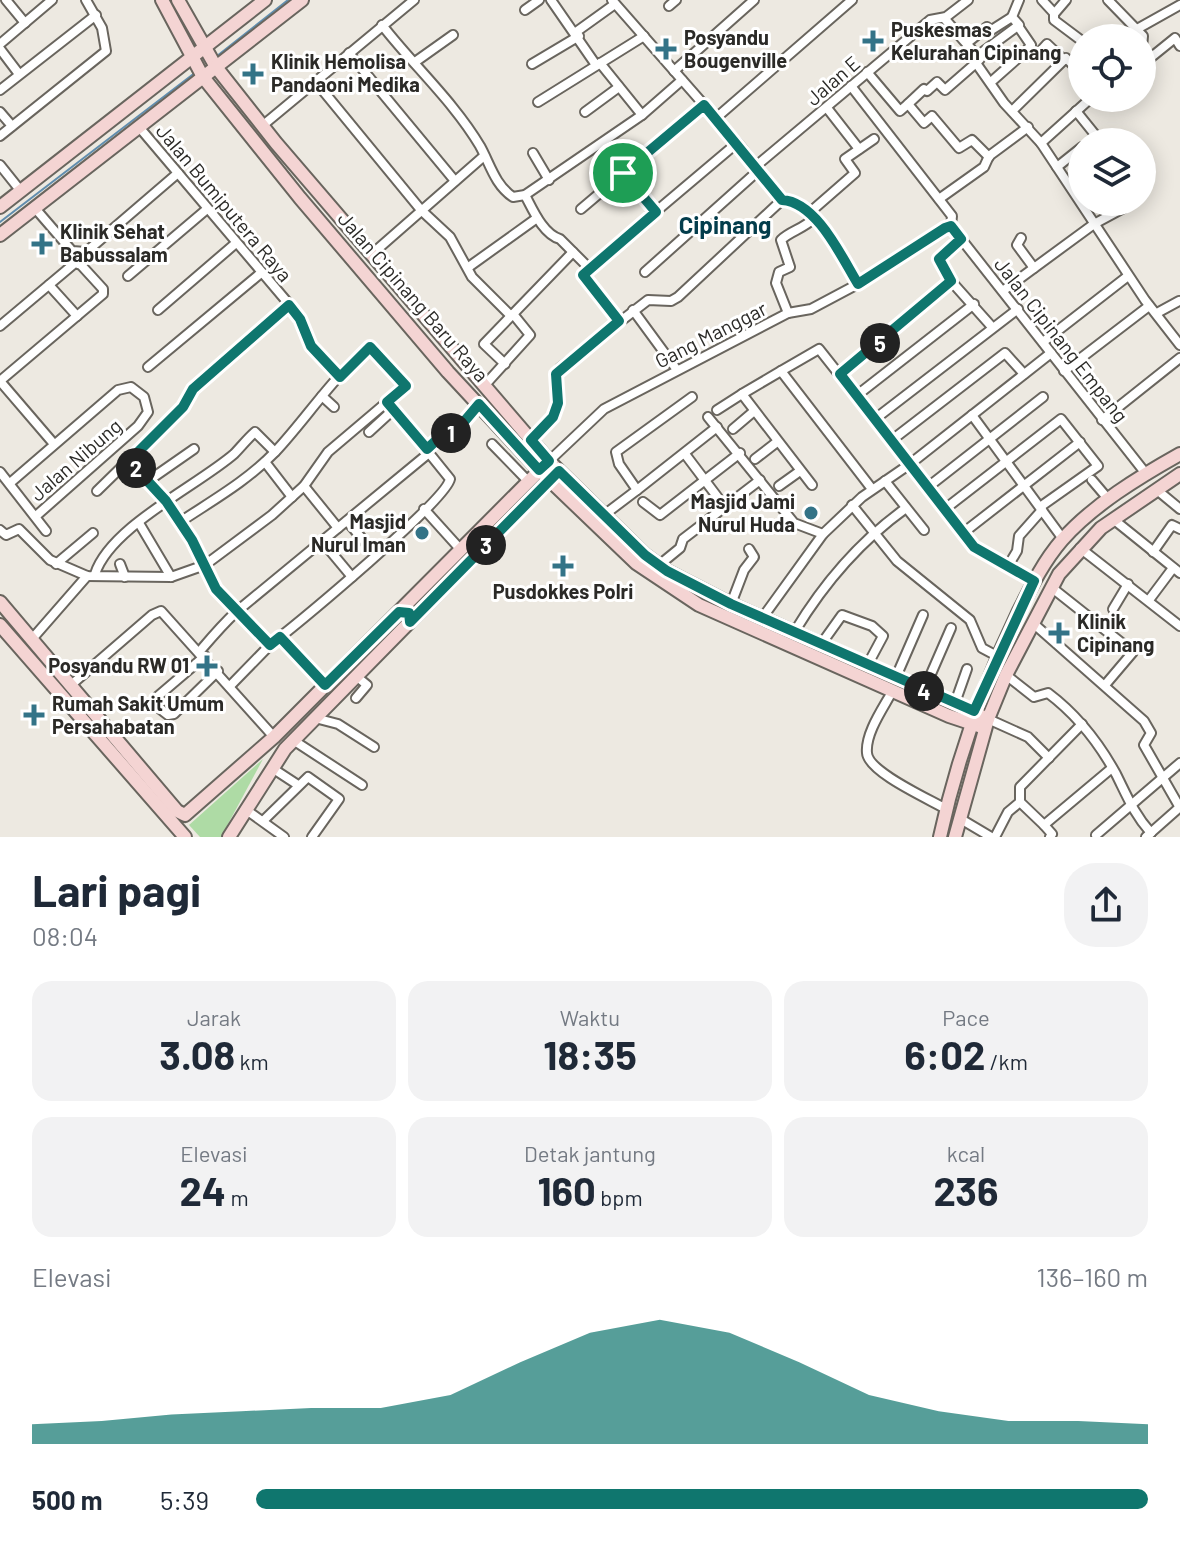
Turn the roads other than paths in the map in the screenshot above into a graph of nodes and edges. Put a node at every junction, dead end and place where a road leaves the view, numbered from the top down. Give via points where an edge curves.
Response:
1 (6, 0) edge
2 (52, 0) edge
3 (86, 0) edge
4 (162, 0) edge
5 (178, 0) edge
6 (265, 0) edge
7 (302, 0) edge
8 (414, 0) edge
9 (539, 0) edge
10 (551, 0) edge
11 (754, 0) edge
12 (852, 0) edge
13 (968, 0) edge
14 (1019, 0) edge
15 (1042, 0) edge
16 (1066, 0) edge
17 (1108, 0) edge
18 (613, 1) edge
19 (1180, 5) edge
20 (525, 10) dead end
21 (1054, 13) junction
22 (96, 15) junction
23 (1012, 17) junction
24 (944, 18) junction
25 (25, 23) junction
26 (1131, 24) edge
27 (1149, 24) edge
28 (382, 25) junction
29 (1018, 26) junction
30 (1068, 30) edge
31 (578, 34) junction
32 (453, 35) dead end
33 (644, 36) junction
34 (967, 43) junction
35 (1180, 46) edge
36 (1026, 51) junction
37 (1, 52) edge
38 (349, 53) junction
39 (1156, 53) edge
40 (210, 58) junction
41 (977, 59) junction
42 (1064, 60) junction
43 (415, 62) junction
44 (1068, 62) edge
45 (532, 64) dead end
46 (598, 64) junction
47 (198, 67) junction
48 (674, 71) junction
49 (867, 72) junction
50 (19, 74) junction
51 (682, 80) junction
52 (315, 81) junction
53 (991, 82) junction
54 (851, 86) junction
55 (619, 87) junction
56 (0, 90) edge
57 (538, 102) dead end
58 (908, 104) junction
59 (704, 105) junction
60 (827, 108) junction
61 (1012, 111) junction
62 (0, 112) edge
63 (585, 112) dead end
64 (1075, 112) edge
65 (642, 115) junction
66 (716, 118) junction
67 (12, 126) junction
68 (262, 126) junction
69 (139, 127) junction
70 (1028, 127) junction
71 (0, 136) edge
72 (874, 139) dead end
73 (737, 143) junction
74 (1041, 143) junction
75 (859, 149) junction
76 (533, 153) dead end
77 (484, 156) junction
78 (989, 157) junction
79 (1068, 158) edge
80 (0, 165) edge
81 (1057, 167) junction
82 (758, 168) junction
83 (178, 173) junction
84 (623, 173) junction
85 (549, 180) junction
86 (1068, 180) edge
87 (455, 181) junction
88 (20, 190) junction
89 (525, 195) junction
90 (939, 199) junction
91 (782, 200) junction
92 (0, 207) edge
93 (34, 207) junction
94 (207, 209) junction
95 (581, 209) dead end
96 (421, 210) junction
97 (656, 212) junction
98 (811, 216) junction
99 (1090, 216) edge
100 (1109, 216) edge
101 (537, 218) junction
102 (1094, 224) junction
103 (951, 226) junction
104 (0, 235) edge
105 (1021, 238) dead end
106 (961, 239) junction
107 (236, 243) junction
108 (573, 252) junction
109 (372, 254) junction
110 (470, 266) junction
111 (589, 268) junction
112 (1034, 268) junction
113 (645, 272) dead end
114 (261, 273) junction
115 (128, 276) dead end
116 (1128, 276) junction
117 (951, 281) junction
118 (858, 284) junction
119 (49, 285) junction
120 (1004, 290) junction
121 (1179, 301) edge
122 (974, 304) junction
123 (289, 305) junction
124 (1149, 306) junction
125 (1018, 309) junction
126 (158, 310) dead end
127 (633, 310) junction
128 (788, 313) junction
129 (1157, 313) junction
130 (512, 315) junction
131 (77, 316) junction
132 (619, 321) junction
133 (0, 326) edge
134 (992, 327) junction
135 (1043, 342) junction
136 (1180, 345) edge
137 (1051, 353) junction
138 (1180, 358) edge
139 (505, 364) junction
140 (148, 367) dead end
141 (677, 370) junction
142 (781, 371) junction
143 (1064, 371) junction
144 (840, 374) junction
145 (1024, 374) junction
146 (340, 377) junction
147 (0, 381) edge
148 (484, 386) junction
149 (742, 394) junction
150 (322, 396) junction
151 (856, 396) junction
152 (692, 397) dead end
153 (1043, 397) dead end
154 (479, 404) junction
155 (390, 406) junction
156 (334, 407) dead end
157 (717, 410) dead end
158 (753, 412) junction
159 (972, 415) junction
160 (708, 417) dead end
161 (875, 419) junction
162 (1102, 420) junction
163 (717, 427) junction
164 (733, 429) dead end
165 (369, 432) dead end
166 (991, 439) junction
167 (531, 440) junction
168 (892, 440) junction
169 (777, 442) junction
170 (1080, 442) junction
171 (54, 444) junction
172 (492, 444) dead end
173 (194, 449) dead end
174 (428, 451) junction
175 (275, 452) junction
176 (740, 453) junction
177 (685, 454) junction
178 (1180, 454) edge
179 (755, 459) dead end
180 (1007, 460) junction
181 (129, 461) junction
182 (265, 462) junction
183 (910, 464) junction
184 (549, 470) junction
185 (800, 471) junction
186 (0, 472) edge
187 (1180, 474) edge
188 (1147, 475) junction
189 (527, 480) junction
190 (705, 480) junction
191 (760, 480) junction
192 (1092, 480) dead end
193 (148, 481) junction
194 (885, 481) junction
195 (10, 483) junction
196 (1025, 484) junction
197 (812, 485) dead end
198 (304, 486) junction
199 (779, 486) dead end
200 (928, 487) junction
201 (872, 489) junction
202 (637, 490) junction
203 (1157, 490) junction
204 (97, 491) dead end
205 (292, 497) junction
206 (1109, 500) junction
207 (166, 501) junction
208 (643, 502) dead end
209 (852, 505) junction
210 (725, 507) junction
211 (906, 508) junction
212 (1041, 508) junction
213 (424, 509) junction
214 (945, 509) junction
215 (1180, 509) edge
216 (604, 515) junction
217 (36, 516) junction
218 (1113, 519) junction
219 (347, 521) junction
220 (180, 522) junction
221 (139, 523) junction
222 (338, 528) junction
223 (1180, 529) edge
224 (0, 530) edge
225 (924, 530) dead end
226 (46, 531) dead end
227 (872, 532) junction
228 (93, 533) dead end
229 (963, 533) junction
230 (823, 534) junction
231 (1063, 539) junction
232 (322, 541) junction
233 (1080, 548) junction
234 (749, 549) dead end
235 (461, 550) junction
236 (1153, 552) junction
237 (376, 555) junction
238 (56, 564) junction
239 (120, 564) dead end
240 (205, 565) junction
241 (658, 566) junction
242 (1008, 566) junction
243 (1177, 568) edge
244 (91, 575) junction
245 (125, 577) junction
246 (171, 577) junction
247 (352, 577) junction
248 (1034, 581) junction
249 (1128, 584) junction
250 (1051, 587) junction
251 (420, 592) junction
252 (1149, 600) junction
253 (0, 602) edge
254 (429, 603) junction
255 (731, 604) junction
256 (1113, 609) dead end
257 (236, 612) junction
258 (399, 612) junction
259 (923, 615) dead end
260 (763, 617) junction
261 (410, 622) junction
262 (1034, 624) junction
263 (0, 625) edge
264 (1180, 626) edge
265 (951, 628) dead end
266 (792, 634) junction
267 (280, 637) junction
268 (32, 639) junction
269 (822, 643) junction
270 (270, 645) junction
271 (202, 654) junction
272 (997, 656) junction
273 (868, 664) junction
274 (967, 669) dead end
275 (218, 671) junction
276 (1006, 675) junction
277 (356, 676) junction
278 (896, 677) junction
279 (71, 685) junction
280 (325, 685) junction
281 (1105, 685) junction
282 (230, 686) junction
283 (893, 690) junction
284 (924, 690) junction
285 (356, 698) dead end
286 (955, 703) junction
287 (315, 718) junction
288 (972, 718) junction
289 (989, 724) junction
290 (1082, 724) junction
291 (274, 737) junction
292 (293, 740) junction
293 (374, 747) dead end
294 (129, 754) junction
295 (1049, 758) junction
296 (119, 763) junction
297 (1180, 763) edge
298 (272, 768) junction
299 (1112, 768) junction
300 (1163, 778) junction
301 (298, 785) junction
302 (362, 785) dead end
303 (1020, 802) junction
304 (1130, 807) junction
305 (1180, 807) edge
306 (244, 809) junction
307 (946, 809) junction
308 (959, 818) junction
309 (264, 820) junction
310 (1044, 825) junction
311 (1096, 835) dead end
312 (1148, 835) edge
313 (185, 837) edge
314 (229, 837) edge
315 (284, 837) edge
316 (312, 837) edge
317 (940, 837) edge
318 (955, 837) edge
319 (993, 837) edge
320 (1050, 837) edge

1 - 25 street
2 - 25 street
3 - 22 street
4 - 47 main road, Jalan Cipinang Baru Raya
5 - 40 main road, Jalan Cipinang Baru Raya
6 - 40 main road
7 - 40 main road
8 - 28 street
9 - 20 street
10 - 31 street
11 - 48 street
12 - 66 street
13 - 24 street
14 - 23 street
15 - 21 street
16 - 21 street
17 - 26 street
18 - 31 street
18 - 33 street
19 - 27 street
21 - 30 street via 1054,20
22 - 50 street
22 - 67 street via 106,51
23 - 29 street
23 - 34 street
24 - 34 street
24 - 49 street, Jalan E via 930,20
25 - 37 street
28 - 38 street
28 - 43 street
29 - 36 street via 1031,45
29 - 41 street
31 - 45 street
31 - 46 street
32 - 43 street
33 - 46 street
33 - 48 street
34 - 41 street
35 - 39 street via 1175,38
36 - 42 street via 1038,54 1047,44
36 - 53 street
37 - 50 street
38 - 52 street
38 - 87 street
40 - 47 main road
40 - 47 main road
40 - 68 main road, Jalan Cipinang Baru Raya
41 - 53 street
41 - 58 street via 945,90 937,82
42 - 44 street
42 - 61 street
43 - 77 street
46 - 55 street
46 - 57 street
47 - 69 main road
47 - 88 main road
47 - 154 main road, Jalan Cipinang Baru Raya via 300,198
48 - 51 street
49 - 54 street, Jalan E
49 - 58 street via 900,111
50 - 56 street
51 - 59 street
51 - 65 street
52 - 68 street
52 - 96 street
53 - 61 street
54 - 60 street, Jalan E
54 - 90 street, Jalan Cipinang Empang
55 - 63 street
55 - 65 street
58 - 78 street via 924,123 932,116 959,148 972,140
59 - 66 street
59 - 84 street
60 - 75 street
60 - 82 street, Jalan E
61 - 70 street
62 - 67 street
64 - 74 street
65 - 85 street
66 - 73 street
67 - 71 street
68 - 109 main road, Jalan Cipinang Baru Raya
69 - 83 street, Jalan Bumiputera Raya
69 - 93 main road
70 - 74 street
70 - 78 street
72 - 75 street
73 - 82 street
73 - 97 street
74 - 81 street
75 - 98 street via 845,160 855,173
76 - 85 street
77 - 87 street
77 - 89 street via 513,197
78 - 90 street via 984,167
79 - 81 street
80 - 88 street
81 - 86 street
82 - 91 street
82 - 113 street, Jalan E
83 - 93 street via 80,254
83 - 94 street, Jalan Bumiputera Raya
84 - 95 street
84 - 97 street
85 - 89 street
87 - 96 street
88 - 92 main road
89 - 101 street
90 - 103 street, Jalan Cipinang Empang via 953,220
91 - 98 street via 795,202
91 - 127 street via 678,297 652,298
93 - 104 main road
94 - 107 street, Jalan Bumiputera Raya
94 - 115 street
96 - 109 street
96 - 110 street via 450,237
97 - 111 street
98 - 118 street
98 - 128 street, Gang Manggar via 798,232 781,240 790,267 779,272 776,283
99 - 102 street
100 - 102 street
101 - 108 street
101 - 110 street
102 - 112 street
102 - 116 street
103 - 106 street, Jalan Cipinang Empang
103 - 118 street
105 - 112 street via 1017,245
106 - 117 street via 939,259
106 - 120 street, Jalan Cipinang Empang
107 - 114 street, Jalan Bumiputera Raya
107 - 126 street
108 - 111 street
108 - 130 street
109 - 148 main road, Jalan Cipinang Baru Raya
110 - 130 street via 472,277
111 - 132 street via 584,278
112 - 120 street
114 - 123 street, Jalan Bumiputera Raya
114 - 140 street
116 - 124 street
116 - 135 street
117 - 122 street
117 - 144 street
118 - 128 street via 811,309
119 - 131 street
119 - 131 street via 77,263 103,291
119 - 133 street
120 - 125 street, Jalan Cipinang Empang
121 - 129 street
122 - 134 street
122 - 151 street
123 - 146 street, Jalan Bumiputera Raya via 311,346
123 - 181 street via 193,389 183,407
124 - 129 street
124 - 143 street
125 - 134 street
125 - 135 street, Jalan Cipinang Empang
127 - 132 street
127 - 141 street
128 - 141 street, Gang Manggar
129 - 136 street
130 - 139 street via 530,335
130 - 139 street via 484,344
131 - 147 street
132 - 167 street via 560,368 553,417
134 - 161 street
135 - 137 street, Jalan Cipinang Empang
137 - 143 street, Jalan Cipinang Empang
137 - 145 street
138 - 162 street
139 - 148 street
141 - 184 street, Gang Manggar via 604,409
142 - 144 street via 819,349
142 - 149 street
142 - 201 street
143 - 162 street, Jalan Cipinang Empang
144 - 151 street
145 - 159 street
145 - 168 street via 1005,353
146 - 150 street
146 - 155 street via 372,348 406,386
147 - 171 street
148 - 167 main road, Jalan Cipinang Baru Raya
149 - 157 street
149 - 158 street
150 - 156 street
150 - 175 street
151 - 161 street
152 - 202 street via 616,452
153 - 166 street
154 - 174 street via 457,430 442,435
154 - 184 main road, Jalan Cipinang Baru Raya
155 - 165 street
155 - 174 street
155 - 198 street via 328,452
158 - 164 street
158 - 169 street
159 - 166 street
159 - 183 street
160 - 163 street
161 - 168 street
162 - 188 street, Jalan Cipinang Empang
163 - 176 street
163 - 177 street
166 - 180 street
166 - 200 street
167 - 184 main road, Jalan Cipinang Baru Raya
168 - 183 street
169 - 179 street
169 - 185 street
170 - 180 street via 1061,419
170 - 196 street
170 - 212 street via 1098,466
171 - 195 street
171 - 217 street, Jalan Nibung via 118,390 134,388 148,403 138,426
172 - 189 street
173 - 193 street
174 - 213 street via 451,482
174 - 219 street
175 - 182 street
175 - 207 street via 255,432 235,453
176 - 190 street
176 - 191 street
177 - 190 street
177 - 202 street
178 - 188 main road
180 - 196 street
180 - 214 street
181 - 193 street
181 - 204 street
182 - 205 street
182 - 220 street
183 - 194 street
183 - 200 street
184 - 189 main road
184 - 216 main road, Jalan Cipinang Baru Raya
184 - 254 main road
184 - 266 main road, Jalan Cipinang Baru Raya via 650,576 699,605
185 - 197 street
185 - 199 street
186 - 195 street
187 - 203 main road
188 - 206 main road
189 - 235 main road
190 - 208 street via 660,515
190 - 210 street
191 - 210 street
191 - 230 street via 794,523
192 - 206 street
193 - 207 street
194 - 201 street
194 - 211 street
195 - 217 street
196 - 212 street
196 - 229 street
198 - 205 street
198 - 222 street
200 - 214 street
201 - 209 street
202 - 216 street
203 - 215 street
203 - 218 main road
205 - 240 street
206 - 231 main road
207 - 220 street
207 - 221 street
209 - 227 street
209 - 230 street
210 - 241 street
211 - 225 street
211 - 227 street
212 - 231 street
212 - 242 street via 1019,536
213 - 235 street
213 - 237 street
214 - 229 street
216 - 241 main road, Jalan Cipinang Baru Raya
217 - 226 street
218 - 233 main road
218 - 236 street
219 - 222 street
219 - 237 street
220 - 240 street
221 - 244 street
221 - 246 street
222 - 232 street
223 - 236 street via 1172,525
224 - 238 street via 6,535 19,529
227 - 266 street
227 - 272 street via 897,561 970,620 982,648
228 - 238 street
229 - 242 street via 982,553
230 - 260 street
231 - 248 main road
232 - 247 street
232 - 257 street
233 - 249 street
233 - 250 main road
234 - 255 street via 754,557
235 - 251 main road
236 - 243 street
237 - 247 street
238 - 244 street
239 - 245 street
240 - 246 street
240 - 257 street via 210,581
241 - 255 main road, Jalan Cipinang Baru Raya
242 - 248 street
243 - 252 street
244 - 245 street
244 - 268 street
245 - 246 street
247 - 267 street
248 - 272 main road
249 - 252 street
249 - 256 street
250 - 262 main road
250 - 281 street via 1133,652
251 - 254 main road via 419,600
251 - 258 main road
252 - 264 street
253 - 268 main road
254 - 261 main road
255 - 260 main road, Jalan Cipinang Baru Raya
257 - 270 street
257 - 271 street via 213,632
258 - 261 main road via 409,613
258 - 280 main road
259 - 278 street
260 - 266 main road, Jalan Cipinang Baru Raya
261 - 277 main road
262 - 276 main road
262 - 281 street
263 - 296 main road
265 - 284 street
266 - 269 main road, Jalan Cipinang Baru Raya
266 - 283 main road, Jalan Cipinang Baru Raya via 798,647
267 - 270 street
267 - 280 street
268 - 279 main road
269 - 273 main road, Jalan Cipinang Baru Raya
269 - 273 street via 842,615 872,626 883,636
270 - 282 street
271 - 275 street
271 - 275 street via 155,705 174,714
271 - 279 street via 166,614 157,611
272 - 288 main road
273 - 278 main road, Jalan Cipinang Baru Raya
274 - 286 street
275 - 282 street
276 - 289 main road
276 - 290 street via 1034,697 1048,693
277 - 285 street via 367,685
277 - 287 main road
278 - 284 main road, Jalan Cipinang Baru Raya
279 - 294 main road
280 - 291 main road
281 - 300 street via 1151,731 1143,742
282 - 291 street
283 - 288 main road, Jalan Cipinang Baru Raya
283 - 307 street via 870,736 869,760
284 - 286 main road, Jalan Cipinang Baru Raya
286 - 288 main road, Jalan Cipinang Baru Raya
287 - 292 main road
287 - 293 street via 338,724
288 - 289 main road, Jalan Cipinang Baru Raya
288 - 307 main road
289 - 295 street via 1024,735
289 - 308 main road
290 - 295 street
290 - 299 street
291 - 294 main road via 185,815
292 - 298 main road
292 - 302 street
294 - 296 main road
295 - 303 street via 1020,787
296 - 313 main road
297 - 300 street
298 - 301 street
298 - 306 main road
299 - 304 street
299 - 310 street
300 - 304 street
300 - 305 street
301 - 309 street
301 - 316 street via 308,777 339,798
303 - 310 street
303 - 319 street
304 - 311 street
304 - 312 street
305 - 312 street
306 - 309 street
306 - 314 main road
307 - 317 main road
308 - 318 main road
308 - 319 street
309 - 315 street
310 - 320 street

